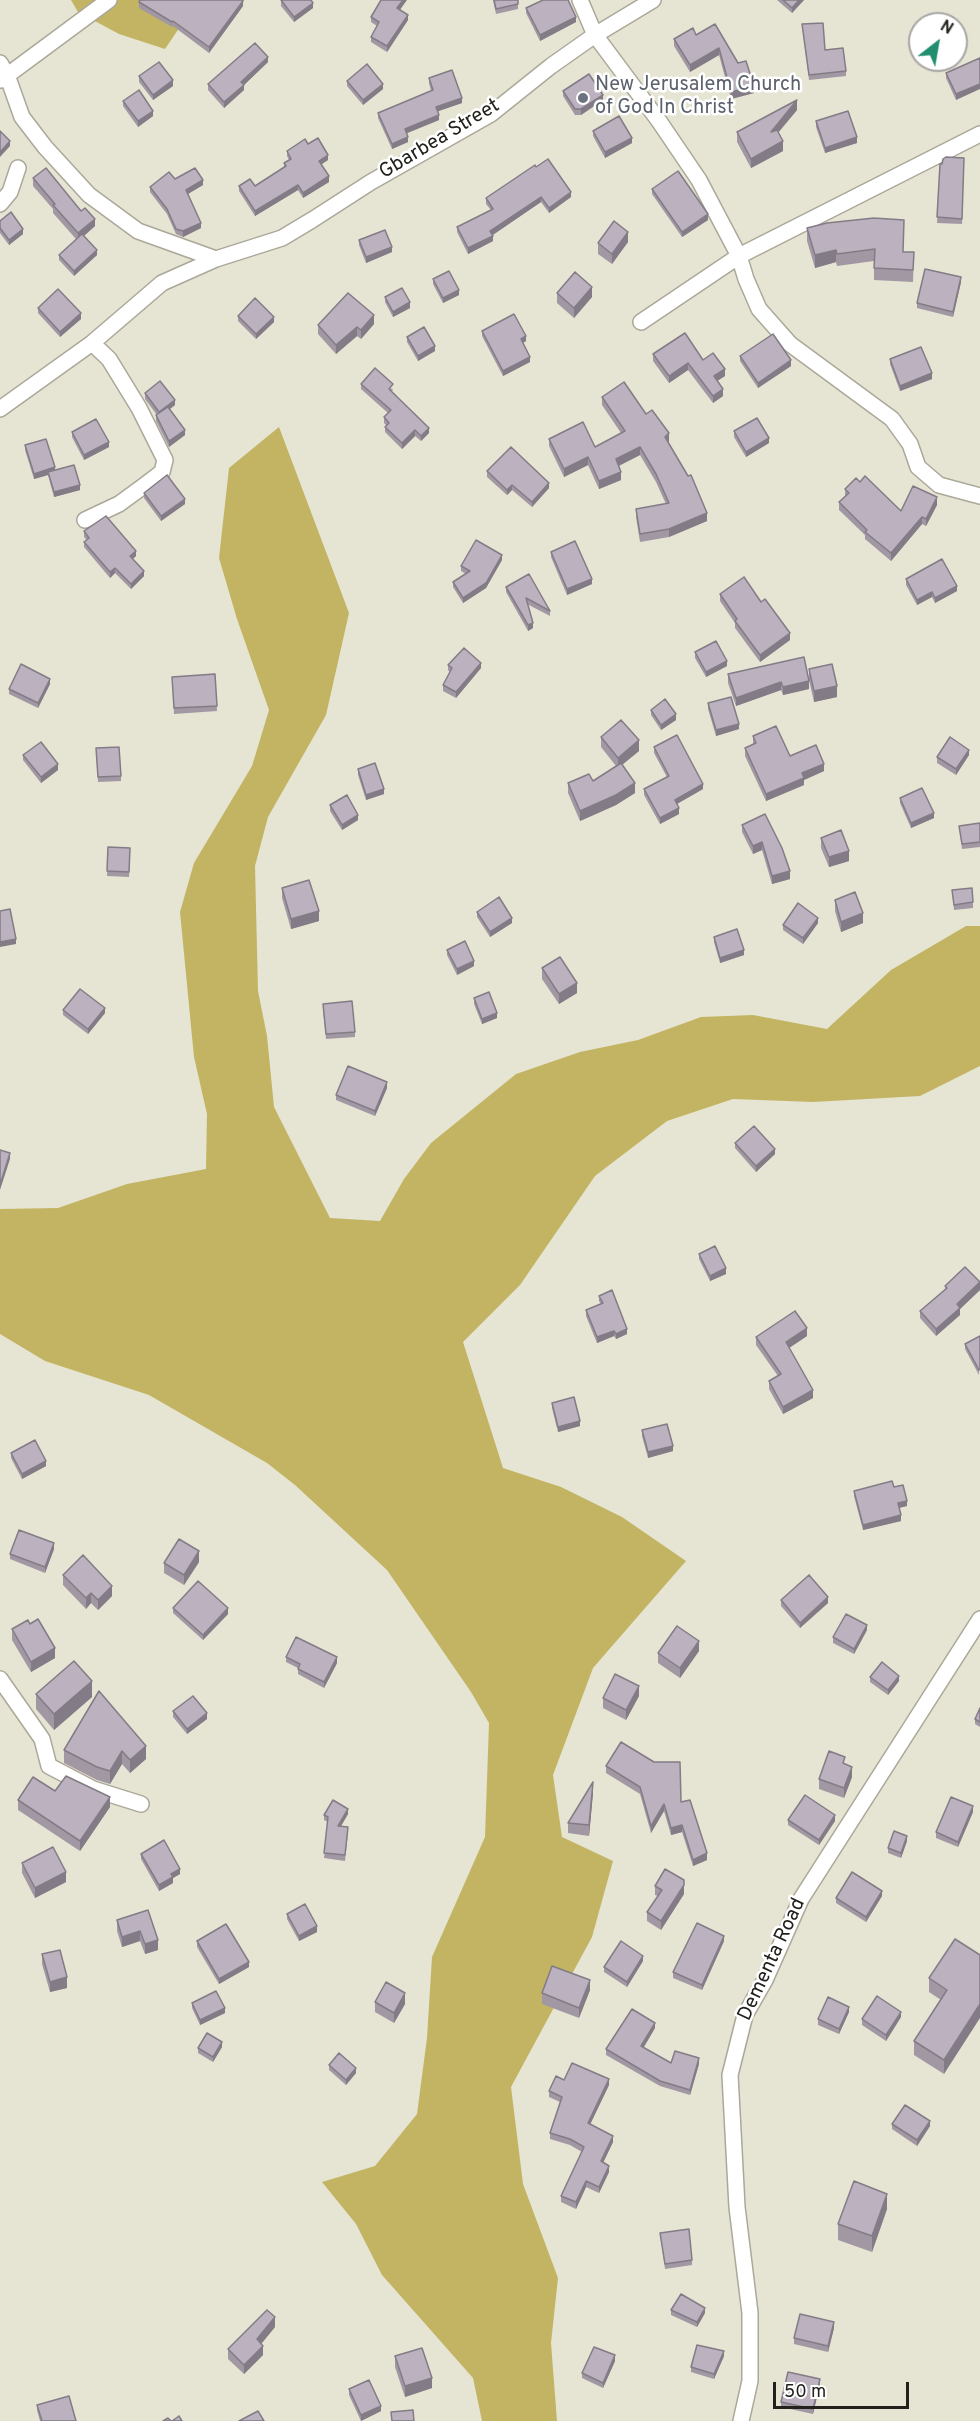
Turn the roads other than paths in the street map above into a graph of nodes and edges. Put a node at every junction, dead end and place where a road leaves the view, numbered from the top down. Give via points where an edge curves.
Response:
1 (109, 0) edge
2 (580, 0) edge
3 (653, 0) edge
4 (595, 35) junction
5 (2, 73) edge
6 (980, 134) edge
7 (18, 168) dead end
8 (0, 204) edge
9 (739, 256) junction
10 (216, 259) junction
11 (641, 322) dead end
12 (92, 343) junction
13 (0, 409) edge
14 (980, 496) edge
15 (85, 520) dead end
16 (980, 1619) edge
17 (0, 1679) edge
18 (141, 1804) dead end
19 (741, 2421) edge

1 - 5 street
2 - 4 street
3 - 4 street, Gbarbea Street
4 - 9 street via 699,180
4 - 10 street, Gbarbea Street via 491,114 282,238
5 - 10 street via 22,117 89,195 138,231
6 - 9 street
7 - 8 street via 10,192
9 - 11 street
9 - 14 street via 759,309 790,344 892,419 910,444 918,467 939,485
10 - 12 street, Gbarbea Street via 162,283
12 - 13 street, Gbarbea Street
12 - 15 street via 109,359 165,460 162,472 145,485 119,504
16 - 19 street, Dementa Road via 801,1899 765,1980 745,2014 730,2075 737,2207 750,2313 750,2381
17 - 18 street via 42,1739 49,1766 93,1789

